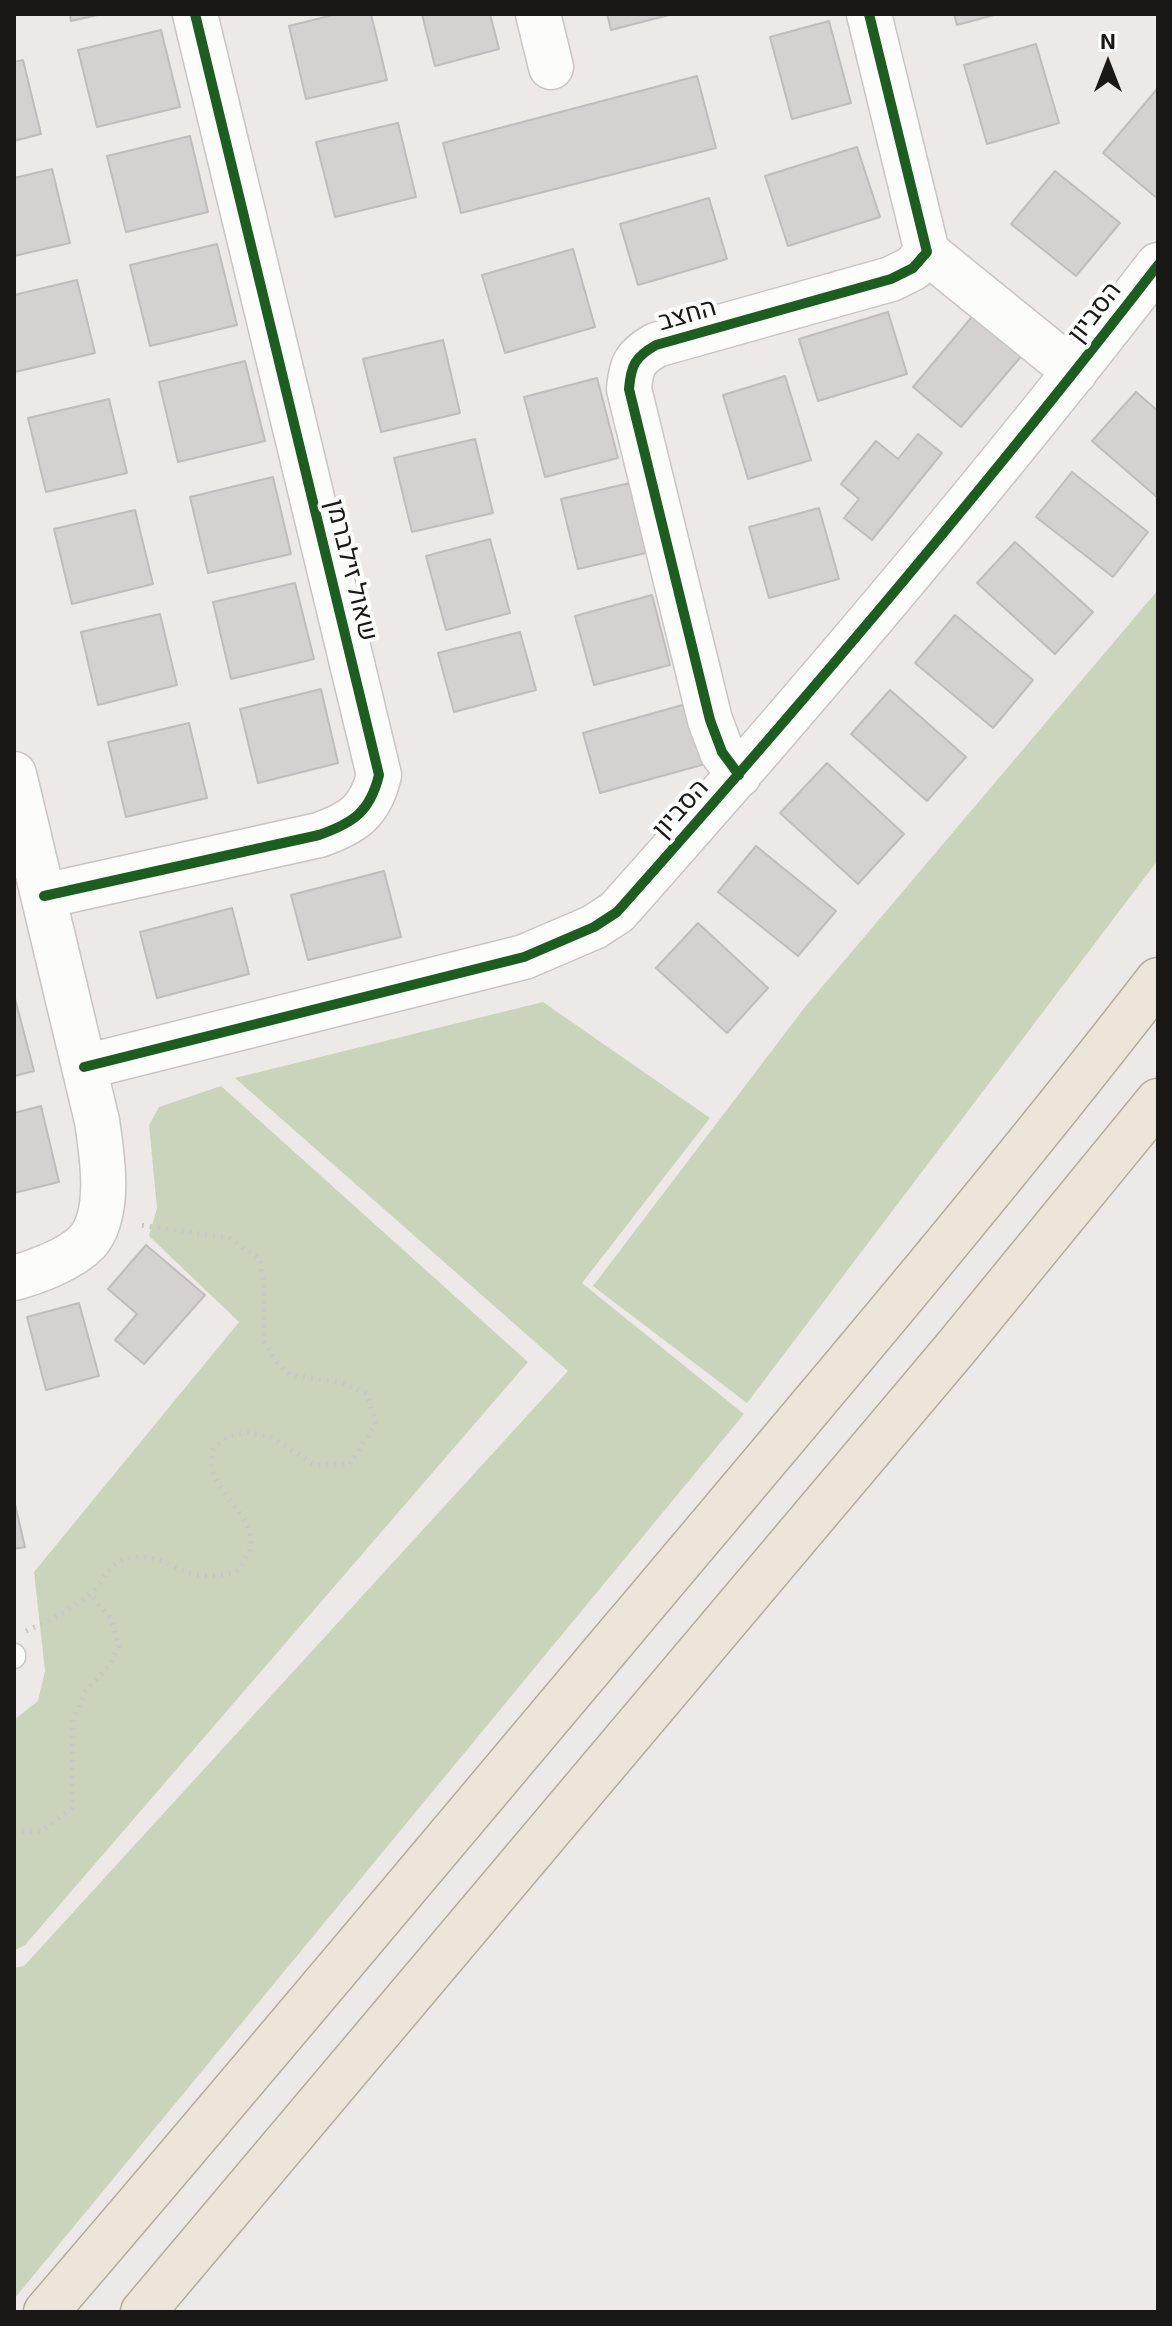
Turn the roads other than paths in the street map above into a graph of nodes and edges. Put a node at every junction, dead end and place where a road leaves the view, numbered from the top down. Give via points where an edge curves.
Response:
1 (195, 14) edge
2 (538, 14) edge
3 (869, 14) edge
4 (551, 67) dead end
5 (927, 252) junction
6 (1158, 265) edge
7 (1075, 372) junction
8 (14, 774) edge
9 (739, 775) junction
10 (44, 896) junction
11 (1158, 980) edge
12 (84, 1067) junction
13 (1158, 1101) edge
14 (14, 1278) edge
15 (46, 2312) edge
16 (143, 2312) edge

1 - 10 street, שאול זילברמן via 379,775 375,795 362,810 345,825 319,835
2 - 4 street
3 - 5 street
5 - 7 street
5 - 9 street, החצב via 913,268 891,279 656,345 631,369 629,389 710,720 722,752
6 - 7 street, הסביון
7 - 9 street, הסביון
8 - 10 street
9 - 12 street, הסביון via 617,912 556,945
10 - 12 street
11 - 15 highway via 898,1303
12 - 14 street via 102,1153 99,1219 87,1242 58,1261
13 - 16 highway via 925,1386

